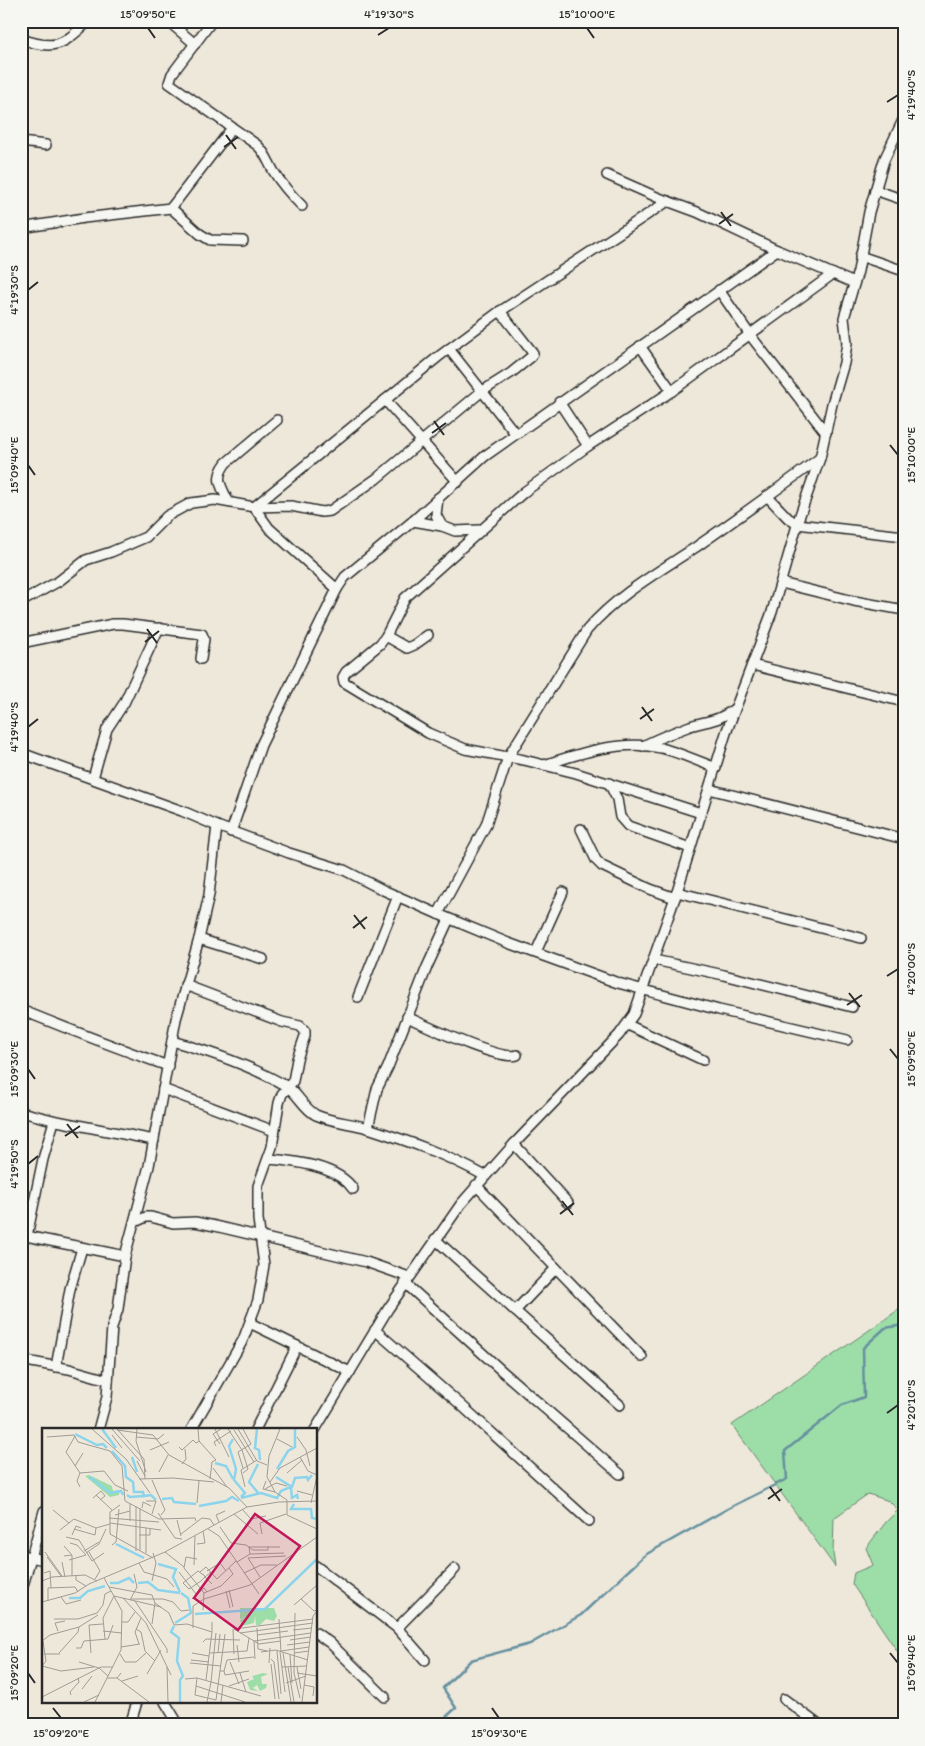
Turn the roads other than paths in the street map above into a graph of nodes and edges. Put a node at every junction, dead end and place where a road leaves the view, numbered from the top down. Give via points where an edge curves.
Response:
1 (89, 21) edge
2 (168, 21) edge
3 (212, 21) edge
4 (21, 38) edge
5 (195, 44) junction
6 (903, 122) edge
7 (232, 128) junction
8 (21, 142) edge
9 (46, 145) dead end
10 (606, 175) dead end
11 (875, 190) junction
12 (904, 200) edge
13 (668, 201) junction
14 (302, 206) dead end
15 (171, 208) junction
16 (21, 228) edge
17 (243, 241) dead end
18 (777, 250) junction
19 (860, 256) junction
20 (904, 271) edge
21 (833, 274) junction
22 (854, 283) junction
23 (719, 290) junction
24 (500, 311) junction
25 (750, 335) junction
26 (640, 346) junction
27 (449, 349) junction
28 (672, 391) junction
29 (481, 392) junction
30 (385, 400) junction
31 (559, 402) junction
32 (277, 420) dead end
33 (515, 433) junction
34 (826, 433) junction
35 (421, 441) junction
36 (588, 446) junction
37 (820, 458) junction
38 (458, 482) junction
39 (767, 496) junction
40 (438, 498) junction
41 (228, 501) junction
42 (254, 507) junction
43 (413, 521) junction
44 (797, 524) junction
45 (442, 526) junction
46 (480, 530) junction
47 (904, 536) edge
48 (781, 583) junction
49 (337, 589) junction
50 (21, 602) edge
51 (904, 610) edge
52 (159, 628) junction
53 (428, 635) dead end
54 (386, 636) junction
55 (21, 643) edge
56 (201, 659) dead end
57 (752, 665) junction
58 (904, 702) edge
59 (734, 708) junction
60 (642, 746) junction
61 (21, 753) edge
62 (508, 757) junction
63 (544, 765) junction
64 (716, 768) junction
65 (93, 778) junction
66 (608, 784) junction
67 (709, 789) junction
68 (701, 813) junction
69 (217, 826) junction
70 (581, 829) dead end
71 (231, 832) junction
72 (904, 839) edge
73 (690, 848) junction
74 (563, 892) dead end
75 (676, 895) junction
76 (398, 896) junction
77 (438, 914) junction
78 (449, 919) junction
79 (861, 938) dead end
80 (199, 939) junction
81 (536, 952) junction
82 (263, 959) dead end
83 (654, 960) junction
84 (185, 985) junction
85 (643, 990) junction
86 (358, 997) dead end
87 (852, 1007) dead end
88 (21, 1013) edge
89 (407, 1017) junction
90 (628, 1025) junction
91 (172, 1040) junction
92 (847, 1040) dead end
93 (517, 1055) dead end
94 (703, 1060) dead end
95 (168, 1066) junction
96 (286, 1087) junction
97 (163, 1090) junction
98 (21, 1112) edge
99 (54, 1121) junction
100 (368, 1128) junction
101 (274, 1131) junction
102 (154, 1140) junction
103 (514, 1144) junction
104 (269, 1159) junction
105 (485, 1176) junction
106 (476, 1185) junction
107 (353, 1189) dead end
108 (568, 1204) dead end
109 (135, 1222) junction
110 (24, 1236) edge
111 (261, 1237) junction
112 (435, 1239) junction
113 (82, 1248) junction
114 (125, 1256) junction
115 (556, 1268) junction
116 (407, 1280) junction
117 (515, 1311) junction
118 (250, 1323) junction
119 (375, 1330) junction
120 (297, 1346) junction
121 (642, 1357) dead end
122 (21, 1360) edge
123 (56, 1366) junction
124 (350, 1372) junction
125 (108, 1380) junction
126 (620, 1404) dead end
127 (99, 1428) edge
128 (192, 1428) edge
129 (256, 1428) edge
130 (315, 1428) edge
131 (620, 1474) dead end
132 (42, 1517) edge
133 (589, 1520) dead end
134 (26, 1556) edge
135 (42, 1560) edge
136 (318, 1568) edge
137 (455, 1569) dead end
138 (21, 1593) edge
139 (397, 1628) junction
140 (318, 1635) edge
141 (425, 1660) dead end
142 (385, 1697) dead end
143 (784, 1699) dead end
144 (136, 1704) edge
145 (166, 1704) edge
146 (904, 1722) edge
147 (130, 1725) edge
148 (178, 1725) edge
149 (819, 1725) edge
150 (900, 1725) edge

1 - 4 street via 56,45 39,45
2 - 5 street
3 - 5 street
5 - 7 street via 169,83
6 - 11 street via 884,160
7 - 14 street via 264,152 284,188
7 - 15 street
8 - 9 street
10 - 13 street
11 - 12 street
11 - 19 street
13 - 18 street
13 - 24 street
15 - 16 street
15 - 17 street via 210,240
18 - 21 street
18 - 23 street
19 - 20 street
19 - 22 street
21 - 22 street
21 - 25 street
22 - 34 street via 844,318 847,343 844,362
23 - 25 street
23 - 26 street
24 - 27 street
24 - 29 street via 533,355
25 - 28 street
25 - 34 street
26 - 28 street
26 - 31 street
27 - 29 street
27 - 30 street
28 - 36 street
29 - 33 street
29 - 35 street
30 - 35 street
30 - 42 street
31 - 33 street
31 - 36 street
32 - 41 street via 220,471 220,484
33 - 38 street
34 - 37 street
35 - 38 street
35 - 42 street via 376,479 330,511 291,506
36 - 46 street via 524,492
37 - 39 street
37 - 44 street
38 - 40 street
39 - 44 street
39 - 62 street via 602,613 567,660
40 - 43 street
40 - 45 street via 436,515
41 - 42 street
41 - 50 street via 191,503 178,508 146,537 86,560 59,581
42 - 49 street via 269,528
43 - 45 street
43 - 49 street via 345,578
44 - 47 street
44 - 48 street
45 - 46 street via 454,531
46 - 54 street via 405,598
48 - 51 street
48 - 57 street
49 - 71 street via 261,745
52 - 55 street via 113,624
52 - 56 street via 202,634
52 - 65 street via 124,703 107,729
53 - 54 street via 407,648
54 - 62 street via 346,672 344,682 428,733 465,749
57 - 58 street
57 - 59 street
59 - 60 street via 716,720 691,726
59 - 64 street
60 - 63 street via 598,750
60 - 64 street via 667,750
61 - 65 street
62 - 63 street
62 - 77 street via 486,825
63 - 66 street
64 - 67 street
65 - 69 street
66 - 68 street
66 - 73 street via 617,799 620,816 628,826
67 - 68 street
67 - 72 street
68 - 73 street
69 - 71 street
69 - 80 street via 209,895
70 - 75 street via 602,866 650,889
71 - 76 street via 344,870
73 - 75 street
74 - 81 street
75 - 79 street
75 - 83 street
76 - 77 street
76 - 86 street
77 - 78 street
78 - 81 street
78 - 89 street
80 - 82 street
80 - 84 street
81 - 85 street
83 - 85 street
83 - 87 street
84 - 91 street
84 - 96 street via 303,1028 304,1044 293,1081
85 - 90 street
85 - 92 street
88 - 95 street via 26,1012
89 - 93 street via 497,1053
89 - 100 street via 380,1082
90 - 94 street
90 - 103 street
91 - 95 street
91 - 96 street via 230,1060
95 - 97 street
96 - 100 street via 294,1091 315,1114
96 - 101 street via 278,1103
97 - 101 street
97 - 102 street
98 - 99 street
99 - 102 street
99 - 110 street
100 - 105 street via 435,1151
101 - 104 street
102 - 109 street
103 - 105 street
103 - 108 street
104 - 107 street via 333,1172
104 - 111 street via 258,1186
105 - 106 street
106 - 112 street
106 - 115 street
109 - 111 street via 146,1217 174,1223 195,1222
109 - 114 street
110 - 113 street
111 - 116 street via 366,1262
111 - 118 street via 262,1286
112 - 116 street
112 - 117 street
113 - 114 street
113 - 123 street via 70,1290
114 - 125 street via 118,1309 112,1327
115 - 117 street
115 - 121 street
116 - 119 street
116 - 131 street via 502,1371
117 - 126 street
118 - 120 street
118 - 128 street
119 - 124 street
119 - 133 street
120 - 124 street
120 - 129 street
122 - 123 street
123 - 125 street
124 - 130 street
125 - 127 street
132 - 134 street
134 - 135 street
134 - 138 street
136 - 139 street
137 - 139 street
139 - 141 street
140 - 142 street
143 - 149 street
144 - 147 street
145 - 148 street
146 - 150 street

